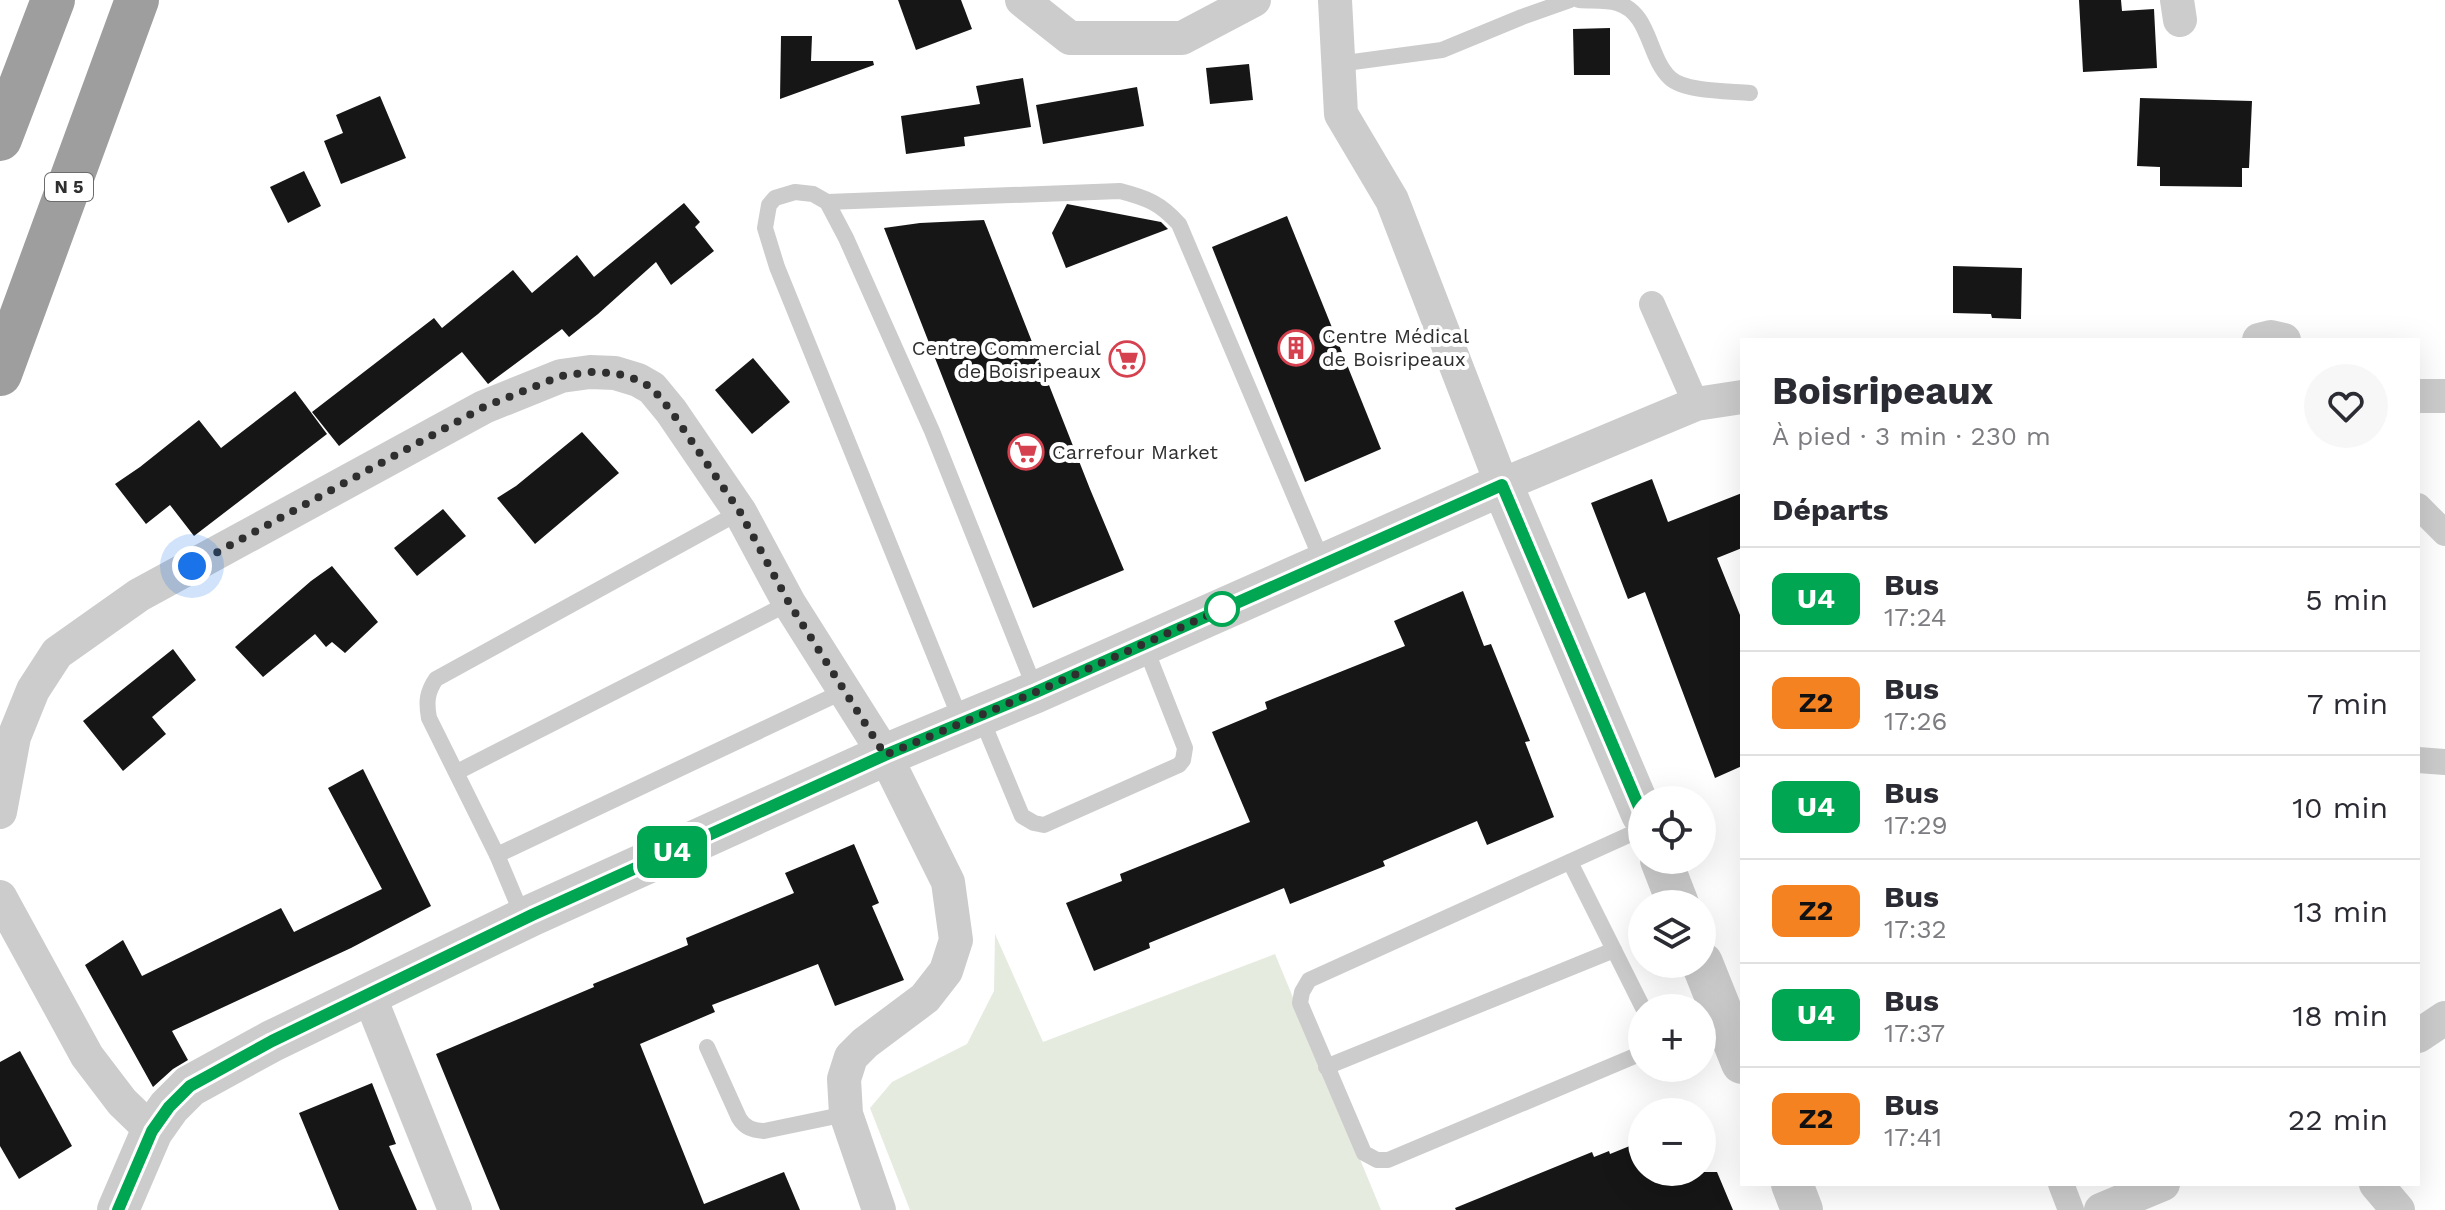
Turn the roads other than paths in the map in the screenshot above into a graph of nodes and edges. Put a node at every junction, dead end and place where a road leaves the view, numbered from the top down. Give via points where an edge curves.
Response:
1 (53, 0) edge
2 (137, 0) edge
3 (1022, 0) edge
4 (1254, 0) edge
5 (1335, 0) edge
6 (1570, 0) edge
7 (1579, 0) edge
8 (1338, 64) junction
9 (1750, 93) dead end
10 (0, 139) edge
11 (827, 202) junction
12 (1652, 304) dead end
13 (0, 374) edge
14 (2420, 396) edge
15 (2445, 396) edge
16 (1740, 397) edge
17 (1696, 404) junction
18 (1502, 485) junction
19 (733, 501) junction
20 (2420, 508) edge
21 (2445, 533) edge
22 (1324, 565) junction
23 (789, 603) junction
24 (1143, 643) junction
25 (844, 691) junction
26 (1036, 692) junction
27 (971, 719) junction
28 (885, 755) junction
29 (2420, 760) edge
30 (2445, 762) edge
31 (457, 772) junction
32 (1630, 786) edge
33 (0, 812) edge
34 (1628, 835) edge
35 (497, 855) junction
36 (1570, 862) junction
37 (0, 897) edge
38 (524, 919) junction
39 (1614, 950) junction
40 (1706, 978) edge
41 (1636, 994) edge
42 (369, 995) junction
43 (2445, 1018) edge
44 (2420, 1035) edge
45 (707, 1047) dead end
46 (1628, 1059) edge
47 (1740, 1059) edge
48 (1326, 1067) junction
49 (846, 1114) junction
50 (152, 1131) junction
51 (1793, 1186) edge
52 (2062, 1186) edge
53 (2158, 1186) edge
54 (2378, 1186) edge
55 (118, 1210) edge
56 (455, 1210) edge
57 (879, 1210) edge
58 (1802, 1210) edge
59 (2071, 1210) edge
60 (2101, 1210) edge
61 (2398, 1210) edge

1 - 10 highway
2 - 13 highway, N 5
3 - 4 street via 1070,38 1182,38
5 - 8 street
6 - 8 lane via 1442,50
7 - 9 lane via 1618,3 1641,19 1653,53 1671,79 1691,87
8 - 18 street via 1341,114 1392,200
11 - 22 lane via 1120,191 1165,209 1179,224
11 - 26 lane via 932,431
11 - 27 lane via 795,192 775,198 765,228 777,267
12 - 17 street
14 - 15 street
16 - 17 street
17 - 18 street
18 - 22 street
18 - 32 street
19 - 23 street
19 - 31 lane via 436,679 426,706
19 - 33 street via 671,411 638,380 615,373 561,376 484,407 139,595 57,653 33,690 14,737
20 - 21 street
22 - 24 street
23 - 25 street
23 - 31 lane
24 - 26 street
24 - 27 lane via 1185,748 1183,760 1085,807 1044,825 1022,816
25 - 28 street
25 - 35 lane
26 - 27 street
27 - 28 street
28 - 38 street
28 - 49 street via 948,882 956,940 946,971 925,998 851,1057 844,1079
29 - 30 street
31 - 35 lane
34 - 36 lane
35 - 38 lane
36 - 39 lane
36 - 48 lane via 1309,980 1300,1003
37 - 50 street via 87,1056
38 - 42 street
39 - 41 lane
39 - 48 lane
40 - 47 street via 1719,1022
42 - 50 street via 190,1086
42 - 56 street
43 - 44 street
45 - 49 lane via 744,1126 764,1131
46 - 48 lane via 1388,1160 1364,1153
49 - 57 street
50 - 55 street
51 - 58 street
52 - 59 street
53 - 60 street
54 - 61 street

